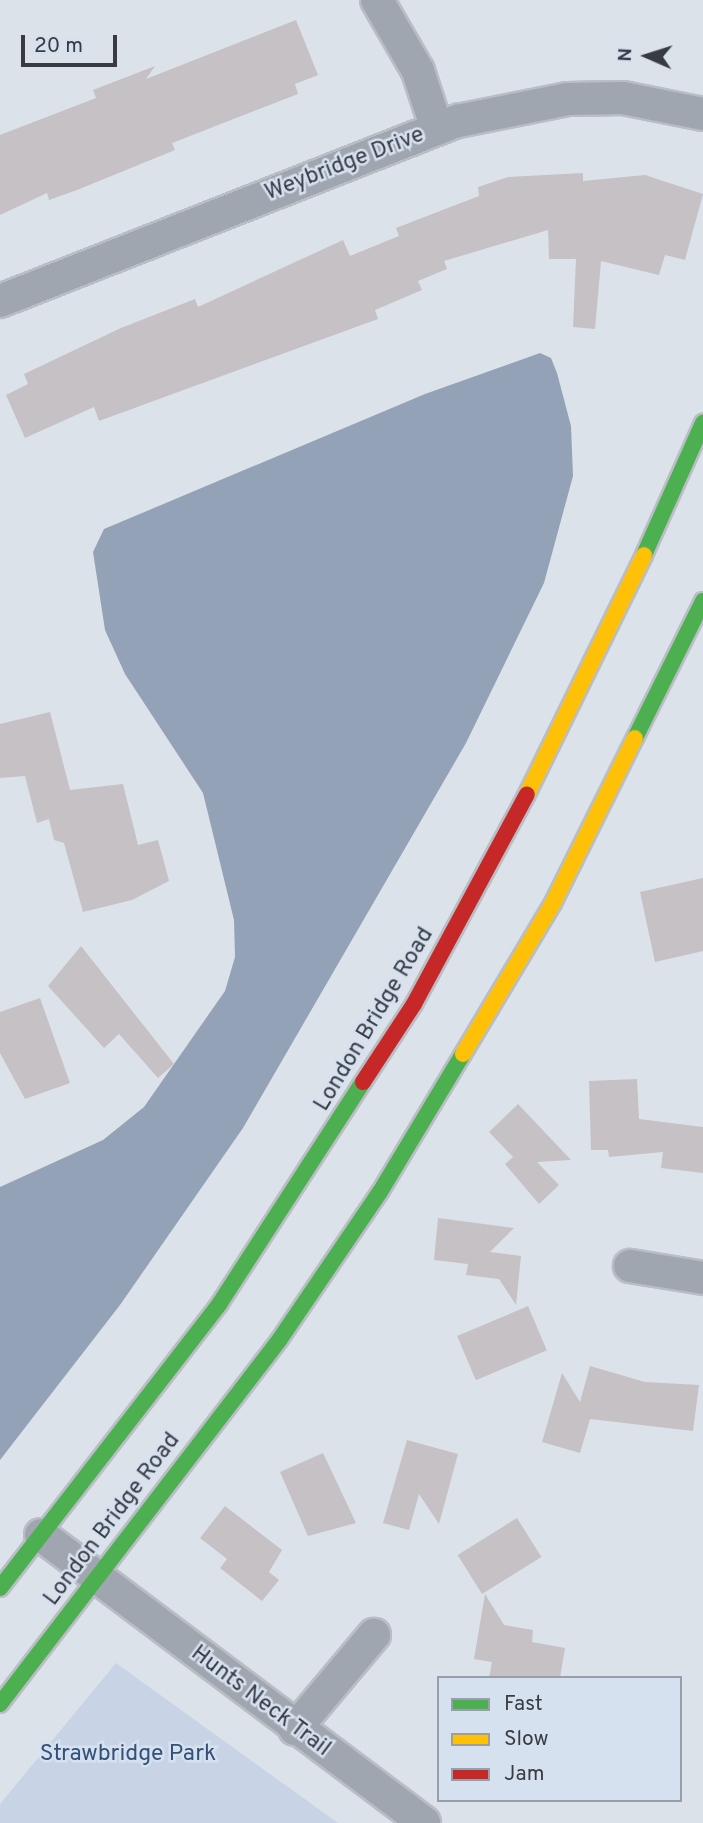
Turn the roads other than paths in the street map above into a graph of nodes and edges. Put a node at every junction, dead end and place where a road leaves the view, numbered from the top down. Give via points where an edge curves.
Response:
1 (377, 0) edge
2 (703, 114) edge
3 (437, 129) junction
4 (0, 301) edge
5 (703, 423) edge
6 (703, 601) edge
7 (630, 1266) dead end
8 (703, 1278) edge
9 (41, 1535) junction
10 (97, 1579) junction
11 (0, 1588) edge
12 (374, 1635) dead end
13 (0, 1704) edge
14 (295, 1729) junction
15 (424, 1823) edge

1 - 3 street via 418,71
2 - 3 street, Weybridge Drive via 623,98 568,99
3 - 4 street, Weybridge Drive
5 - 9 main road, London Bridge Road via 584,689 414,1004 220,1303
6 - 10 main road, London Bridge Road via 621,774 456,1071 280,1339
7 - 8 street
9 - 10 street, Hunts Neck Trail
9 - 11 main road, London Bridge Road
10 - 13 main road, London Bridge Road
10 - 14 street, Hunts Neck Trail
12 - 14 street
14 - 15 street, Hunts Neck Trail

